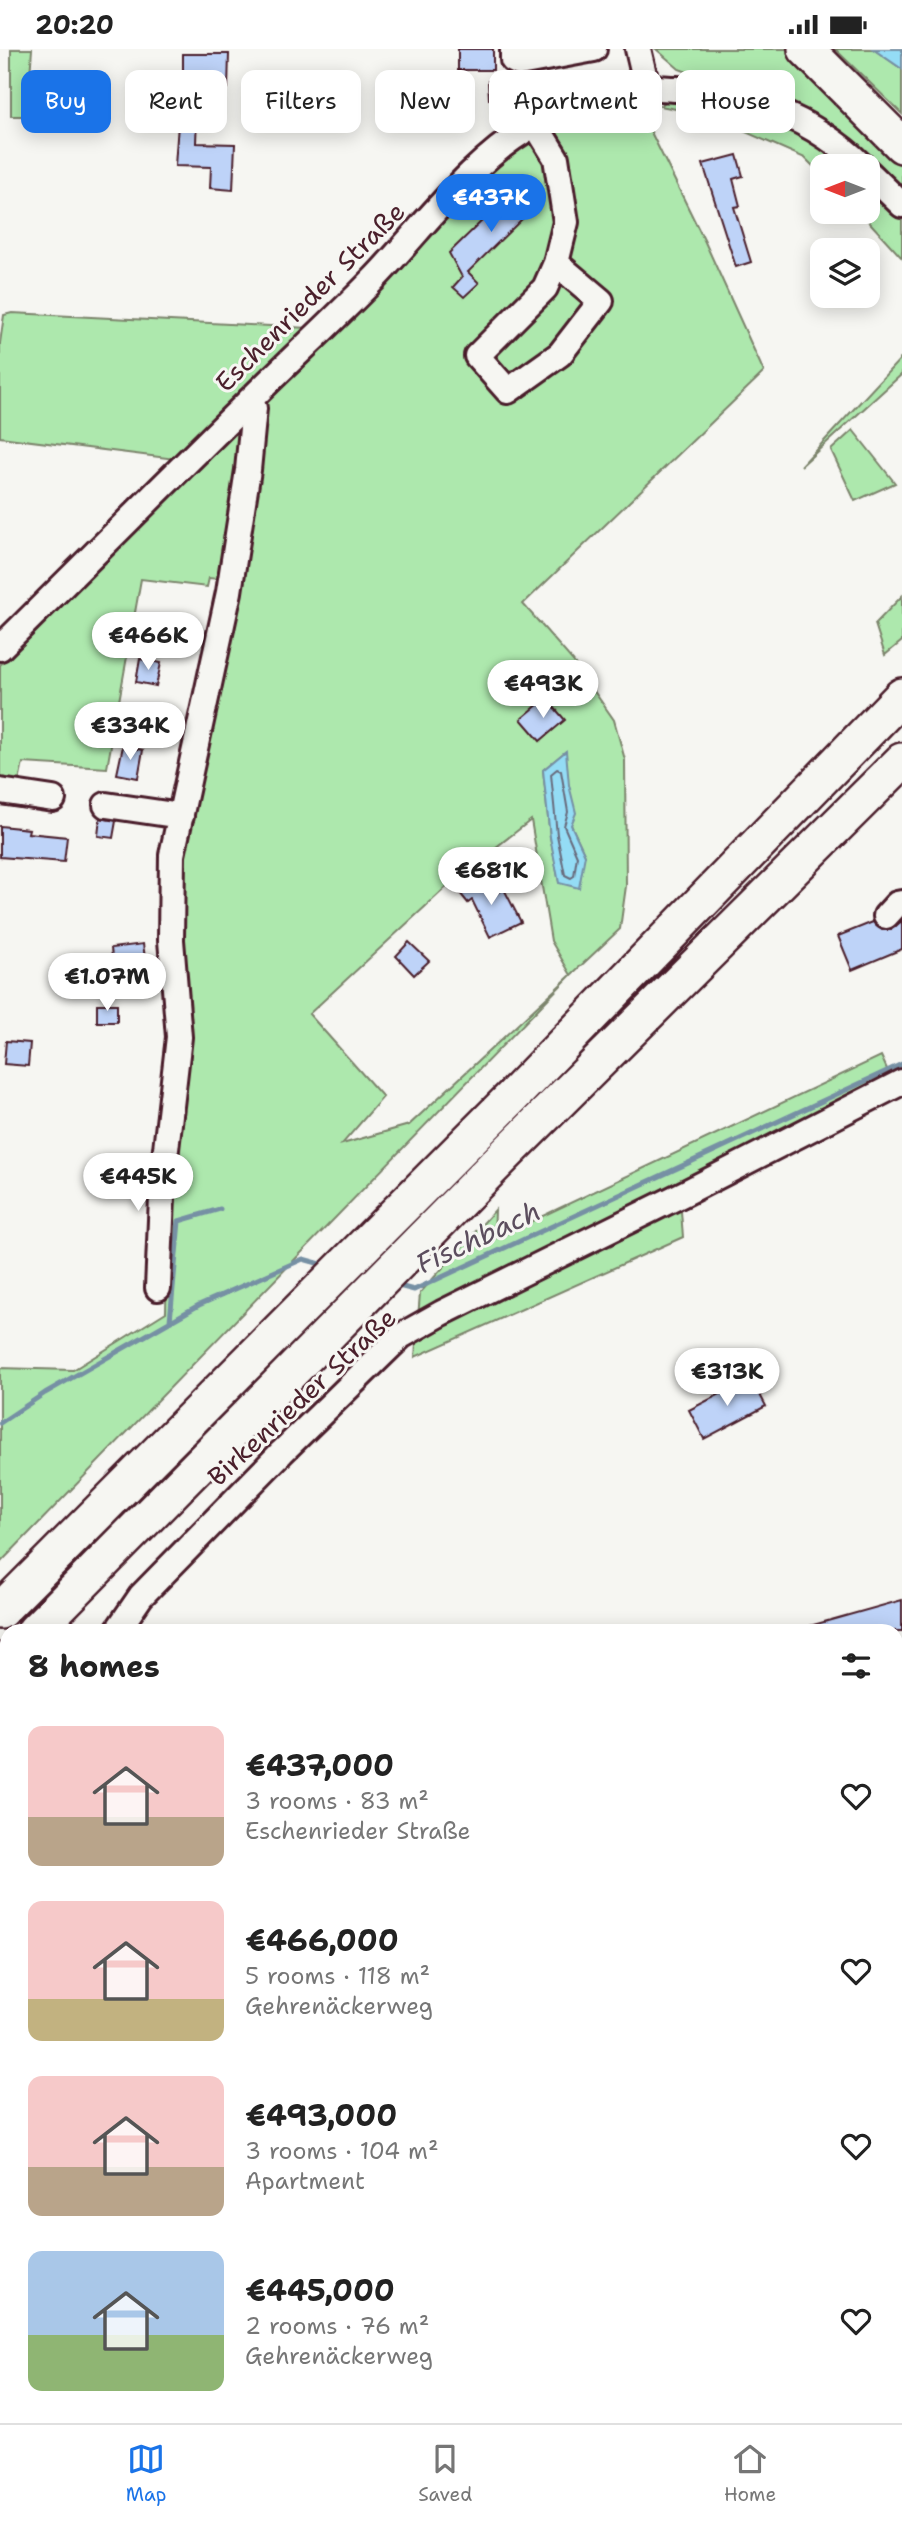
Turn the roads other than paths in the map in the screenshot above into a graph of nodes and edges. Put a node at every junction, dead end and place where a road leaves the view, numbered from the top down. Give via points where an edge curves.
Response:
1 (513, 49) edge
2 (594, 49) edge
3 (638, 49) edge
4 (806, 49) edge
5 (643, 70) edge
6 (662, 88) edge
7 (521, 133) edge
8 (541, 133) edge
9 (902, 145) edge
10 (849, 154) edge
11 (880, 184) edge
12 (902, 205) edge
13 (556, 263) junction
14 (250, 400) junction
15 (0, 648) edge
16 (902, 696) edge
17 (902, 761) edge
18 (0, 791) edge
19 (53, 799) dead end
20 (106, 804) dead end
21 (181, 816) junction
22 (902, 1082) edge
23 (158, 1288) dead end
24 (0, 1611) edge
25 (42, 1624) edge
26 (120, 1624) edge

1 - 2 street via 513,60 519,63
3 - 5 street
4 - 9 highway
6 - 10 street, Eschenrieder Straße via 741,98 802,122
7 - 14 street, Eschenrieder Straße via 487,159 372,281
8 - 13 street via 556,157 566,222
11 - 12 street
13 - 13 street via 545,288 477,356 508,391 560,354 601,301
14 - 15 street, Eschenrieder Straße
14 - 21 street via 254,408 248,470 229,592
16 - 24 highway
17 - 25 highway
18 - 19 street
20 - 21 street
21 - 23 street via 170,886 179,1037 163,1175
22 - 26 street, Birkenrieder Straße via 401,1336 150,1586

